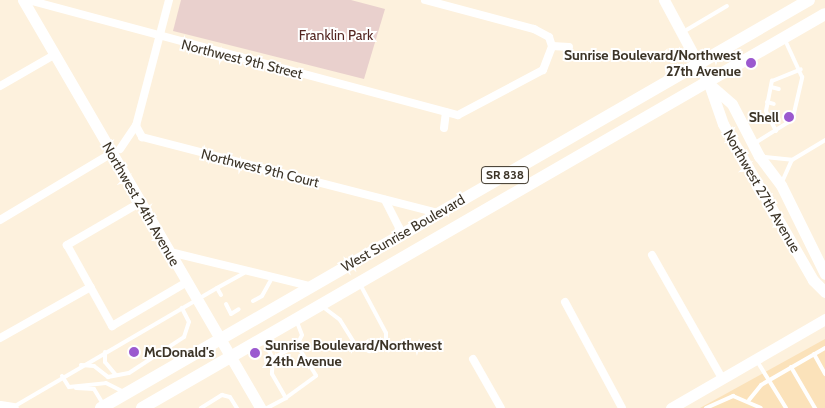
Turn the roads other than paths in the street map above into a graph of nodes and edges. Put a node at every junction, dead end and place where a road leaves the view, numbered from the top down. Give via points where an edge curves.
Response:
1 (23, 0) edge
2 (28, 0) edge
3 (169, 0) edge
4 (425, 0) edge
5 (664, 0) edge
6 (809, 0) edge
7 (727, 6) dead end
8 (825, 14) edge
9 (682, 32) junction
10 (159, 38) junction
11 (784, 39) junction
12 (552, 46) junction
13 (569, 47) dead end
14 (54, 55) junction
15 (700, 66) junction
16 (800, 69) junction
17 (775, 79) junction
18 (781, 80) dead end
19 (709, 84) junction
20 (795, 84) dead end
21 (800, 85) junction
22 (0, 86) edge
23 (771, 88) junction
24 (779, 89) dead end
25 (792, 93) dead end
26 (798, 94) junction
27 (767, 102) junction
28 (774, 104) dead end
29 (789, 108) dead end
30 (795, 109) junction
31 (766, 111) junction
32 (446, 112) junction
33 (772, 113) dead end
34 (136, 128) junction
35 (444, 128) dead end
36 (776, 130) junction
37 (144, 138) junction
38 (825, 140) edge
39 (753, 144) junction
40 (116, 151) junction
41 (759, 156) junction
42 (792, 160) junction
43 (781, 185) junction
44 (385, 200) junction
45 (140, 202) junction
46 (437, 213) junction
47 (0, 220) edge
48 (397, 236) junction
49 (170, 252) junction
50 (652, 255) dead end
51 (823, 267) edge
52 (244, 273) junction
53 (272, 278) junction
54 (187, 282) junction
55 (360, 284) junction
56 (310, 286) junction
57 (91, 287) junction
58 (217, 288) junction
59 (825, 292) edge
60 (221, 295) dead end
61 (197, 299) junction
62 (253, 301) dead end
63 (565, 302) dead end
64 (226, 304) dead end
65 (321, 306) junction
66 (182, 308) junction
67 (239, 309) dead end
68 (825, 319) edge
69 (296, 320) junction
70 (0, 338) edge
71 (262, 339) junction
72 (221, 340) junction
73 (297, 345) junction
74 (825, 348) edge
75 (105, 352) junction
76 (814, 354) junction
77 (97, 356) junction
78 (231, 357) junction
79 (273, 358) junction
80 (473, 359) dead end
81 (756, 359) junction
82 (81, 365) junction
83 (94, 366) junction
84 (791, 367) junction
85 (825, 374) edge
86 (116, 375) junction
87 (62, 376) junction
88 (722, 378) junction
89 (769, 380) junction
90 (69, 388) junction
91 (127, 393) junction
92 (286, 398) junction
93 (749, 400) junction
94 (0, 406) edge
95 (102, 407) edge
96 (13, 408) edge
97 (142, 408) edge
98 (201, 408) edge
99 (237, 408) edge
100 (260, 408) edge
101 (267, 408) edge
102 (501, 408) edge
103 (622, 408) edge
104 (671, 408) edge
105 (706, 408) edge
106 (760, 408) edge
107 (786, 408) edge
108 (816, 408) edge

1 - 14 street, Northwest 24th Avenue
2 - 10 street, Northwest 9th Street
3 - 10 street
4 - 12 street via 534,29 549,37
5 - 9 street, Northwest 27th Avenue
6 - 15 main road, West Sunrise Boulevard / SR 838
7 - 9 lane
8 - 11 main road, West Sunrise Boulevard / SR 838
9 - 15 street, Northwest 27th Avenue
10 - 32 street, Northwest 9th Street
10 - 34 street
11 - 16 lane
11 - 19 main road, West Sunrise Boulevard / SR 838
12 - 13 street
12 - 32 street, Northwest 9th Street via 543,70 458,115
14 - 22 street
14 - 40 street, Northwest 24th Avenue
15 - 19 street, Northwest 27th Avenue
15 - 46 main road, West Sunrise Boulevard / SR 838
16 - 17 lane
16 - 21 lane
17 - 18 lane
17 - 23 lane
19 - 39 street, Northwest 27th Avenue via 732,104
19 - 55 main road, West Sunrise Boulevard / SR 838
19 - 59 street, Northwest 27th Avenue via 728,132 813,280
20 - 21 lane
21 - 26 lane
23 - 24 lane
23 - 27 lane
25 - 26 lane
26 - 30 lane
27 - 28 lane
27 - 31 lane
29 - 30 lane
30 - 36 lane
31 - 33 lane
31 - 36 lane
32 - 35 street
34 - 37 street
34 - 40 street
36 - 39 lane
37 - 40 street
37 - 44 street, Northwest 9th Court
38 - 42 lane
39 - 41 street, Northwest 27th Avenue
40 - 45 street, Northwest 24th Avenue
40 - 47 street
41 - 42 lane
41 - 43 street, Northwest 27th Avenue
42 - 43 lane
43 - 51 street, Northwest 27th Avenue
44 - 46 street, Northwest 9th Court
44 - 48 street via 399,228
45 - 49 street, Northwest 24th Avenue
45 - 57 street via 67,245
46 - 48 main road, West Sunrise Boulevard / SR 838
48 - 56 main road, West Sunrise Boulevard / SR 838
49 - 52 street
49 - 54 street, Northwest 24th Avenue
50 - 88 street
52 - 53 street
52 - 58 lane
53 - 56 street
53 - 62 lane via 262,296
54 - 57 street via 112,326
54 - 61 street, Northwest 24th Avenue
55 - 65 main road, West Sunrise Boulevard / SR 838
55 - 65 lane via 386,333 386,343 369,351 355,344 340,320
56 - 72 main road, West Sunrise Boulevard / SR 838
57 - 70 street
58 - 60 lane
58 - 61 lane
61 - 66 lane
61 - 72 street, Northwest 24th Avenue
63 - 103 street
64 - 67 lane via 232,314
65 - 69 main road, West Sunrise Boulevard / SR 838
66 - 75 lane
66 - 86 lane via 189,322 184,337 129,372
68 - 81 street
69 - 71 main road, West Sunrise Boulevard / SR 838
69 - 73 lane via 302,334
71 - 78 main road, West Sunrise Boulevard / SR 838
71 - 79 lane
72 - 78 street, Northwest 24th Avenue
72 - 91 main road, West Sunrise Boulevard / SR 838
73 - 79 lane
73 - 92 lane via 316,376
74 - 76 lane
75 - 77 lane
75 - 86 lane via 105,362
76 - 84 lane
76 - 85 lane
77 - 82 lane
77 - 83 lane
78 - 97 main road, West Sunrise Boulevard / SR 838
78 - 100 street, Northwest 24th Avenue
79 - 92 lane via 272,374
80 - 102 street
81 - 88 street
81 - 89 lane
82 - 83 lane
82 - 87 lane
83 - 86 lane via 102,376
84 - 89 lane
84 - 108 lane
87 - 90 lane
87 - 96 lane
88 - 104 street
89 - 93 lane
89 - 107 lane
90 - 91 lane via 106,383
90 - 95 lane via 94,389
91 - 95 main road, West Sunrise Boulevard / SR 838
92 - 101 lane
93 - 105 lane via 733,396
93 - 106 lane
94 - 96 street
98 - 99 lane via 222,395 230,397

